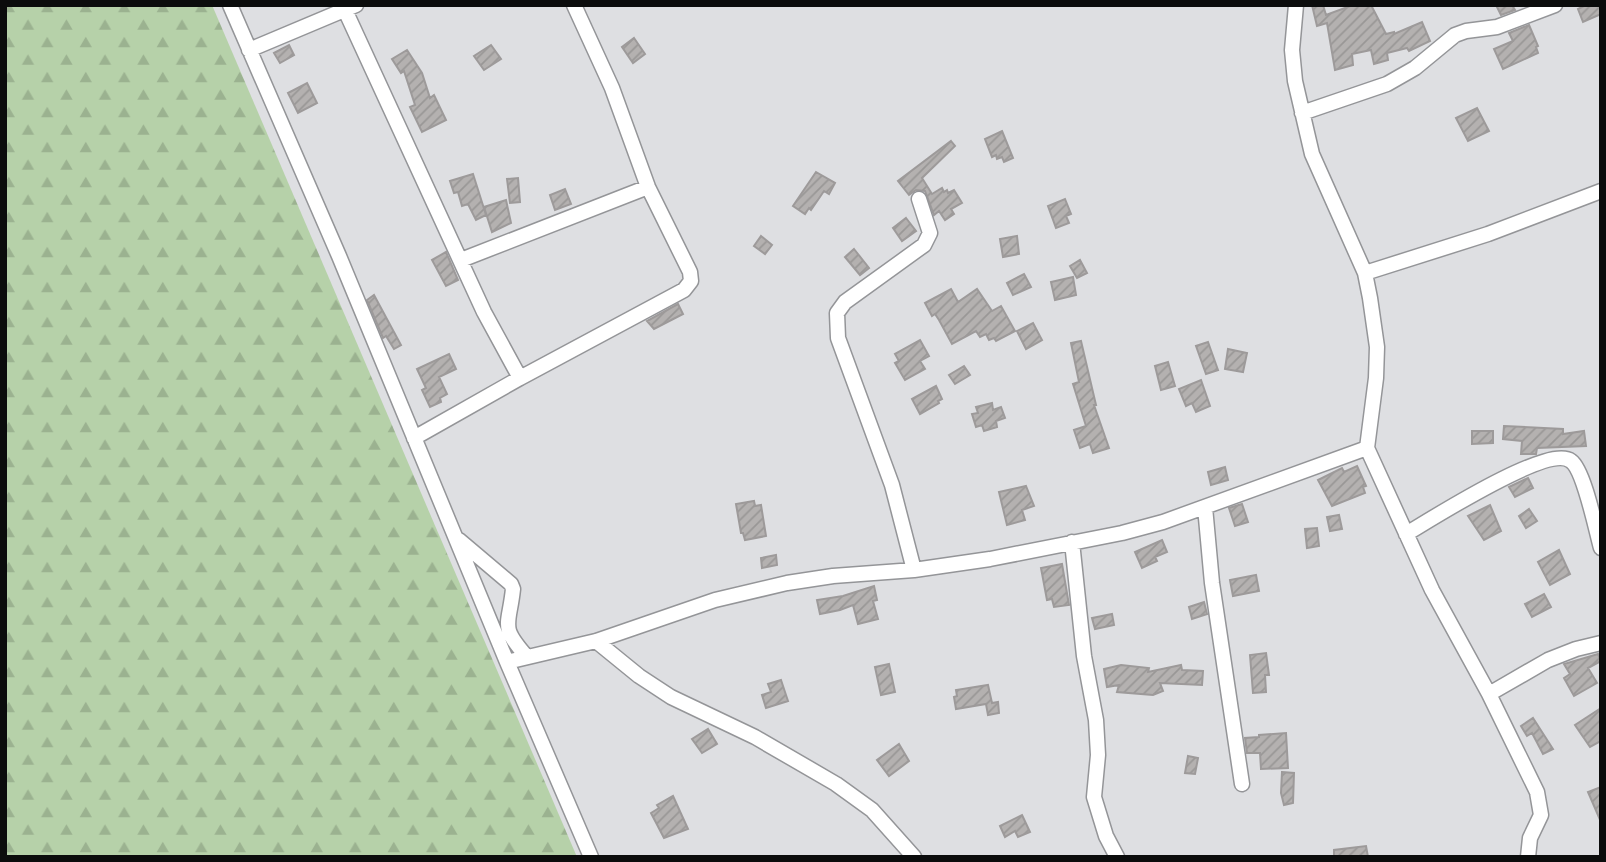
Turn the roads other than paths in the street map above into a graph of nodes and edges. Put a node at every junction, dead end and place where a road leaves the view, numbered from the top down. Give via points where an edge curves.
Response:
1 (230, 5) edge
2 (574, 5) edge
3 (1296, 5) edge
4 (1555, 5) edge
5 (351, 8) edge
6 (249, 50) junction
7 (1302, 113) junction
8 (648, 187) junction
9 (1601, 191) edge
10 (919, 199) dead end
11 (461, 260) junction
12 (1366, 273) junction
13 (520, 378) junction
14 (414, 438) junction
15 (1367, 448) junction
16 (1205, 507) junction
17 (1406, 534) junction
18 (458, 539) junction
19 (1072, 542) junction
20 (1601, 548) edge
21 (914, 570) junction
22 (596, 641) junction
23 (1601, 643) edge
24 (527, 657) junction
25 (507, 662) junction
26 (1489, 694) junction
27 (1242, 784) dead end
28 (590, 857) edge
29 (914, 857) edge
30 (1117, 857) edge
31 (1528, 857) edge

1 - 6 street
2 - 8 street via 612,88
3 - 7 street via 1292,50
4 - 7 street via 1497,27 1455,35 1387,84
5 - 6 street
5 - 11 street
6 - 14 street
7 - 12 street via 1316,166
8 - 11 street
8 - 13 street via 691,281 684,290
9 - 12 street
10 - 21 street via 930,233 924,245 845,302 837,313 838,338 892,485
11 - 13 street
12 - 15 street via 1377,347
13 - 14 street
14 - 18 street
15 - 16 street
15 - 17 street
16 - 19 street via 1143,528
16 - 27 street
17 - 20 street via 1505,477 1566,458 1582,479
17 - 26 street
18 - 24 street via 511,584 507,628
18 - 25 street
19 - 21 street
19 - 30 street via 1096,720 1094,797
21 - 22 street via 834,576 746,592
22 - 24 street
22 - 29 street via 671,697 755,737 836,784 872,810
23 - 26 street via 1548,660
24 - 25 street
25 - 28 street
26 - 31 street via 1537,792 1541,815 1530,838

